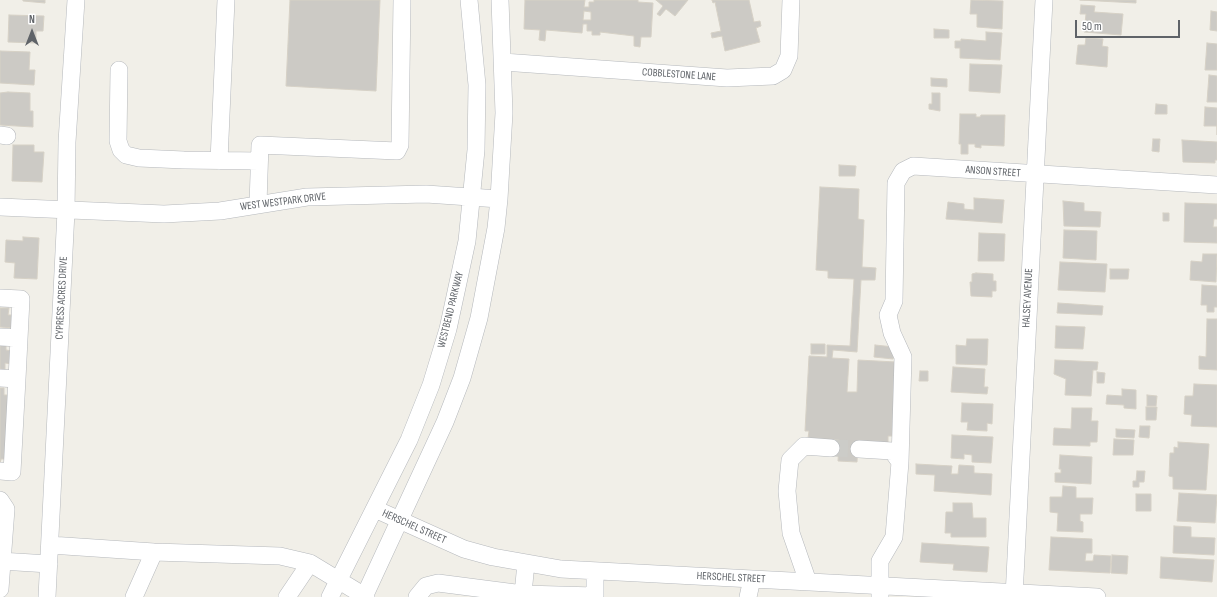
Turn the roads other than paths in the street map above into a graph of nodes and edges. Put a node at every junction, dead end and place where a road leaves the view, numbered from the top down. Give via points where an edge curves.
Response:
1 (76, 0) edge
2 (226, 0) edge
3 (402, 0) edge
4 (469, 0) edge
5 (500, 0) edge
6 (792, 0) edge
7 (1044, 0) edge
8 (503, 62) junction
9 (120, 70) dead end
10 (219, 161) junction
11 (259, 161) junction
12 (1034, 174) junction
13 (1217, 185) edge
14 (472, 197) junction
15 (499, 199) junction
16 (258, 204) junction
17 (0, 207) edge
18 (66, 211) junction
19 (0, 298) edge
20 (0, 337) edge
21 (19, 338) junction
22 (0, 378) edge
23 (17, 379) junction
24 (831, 448) tunnel mouth
25 (859, 449) tunnel mouth
26 (900, 462) junction
27 (0, 471) edge
28 (0, 500) edge
29 (375, 509) junction
30 (400, 522) junction
31 (50, 545) junction
32 (154, 552) junction
33 (1, 561) edge
34 (310, 563) junction
35 (526, 563) junction
36 (48, 564) junction
37 (595, 571) junction
38 (752, 579) junction
39 (338, 582) junction
40 (802, 587) edge
41 (0, 588) edge
42 (880, 591) edge
43 (523, 594) junction
44 (1014, 595) edge
45 (596, 596) edge
46 (47, 597) edge
47 (134, 597) edge
48 (287, 597) edge
49 (330, 597) edge
50 (365, 597) edge
51 (417, 597) edge
52 (748, 597) edge
53 (1097, 597) edge

1 - 18 street, CYPRESS ACRES DRIVE via 67,142
2 - 10 street
3 - 11 street via 400,146 397,151 260,146
4 - 14 street, WESTBEND PARKWAY via 477,84
5 - 8 street
6 - 8 street, COBBLESTONE LANE via 789,56 783,70 773,76 727,78
7 - 12 street, HALSEY AVENUE
8 - 15 street via 504,113
9 - 10 street via 118,141 126,155 139,158
10 - 11 street
11 - 16 street
12 - 13 street, ANSON STREET
12 - 26 street, ANSON STREET via 913,166 903,171 896,183 894,301 888,315 892,333 903,357
12 - 44 street, HALSEY AVENUE
14 - 15 street, WEST WESTPARK DRIVE
14 - 16 street, WEST WESTPARK DRIVE via 392,194 307,197
14 - 29 street, WESTBEND PARKWAY via 467,241 448,329 431,384 409,440
15 - 30 street via 479,318 462,378
16 - 18 street, WEST WESTPARK DRIVE via 220,211 164,214
17 - 18 street, WEST WESTPARK DRIVE
18 - 31 street, CYPRESS ACRES DRIVE
19 - 21 street via 21,299
20 - 21 street
21 - 23 street
22 - 23 street
23 - 27 street via 12,472
24 - 40 street via 804,446 790,460 787,490 791,532
25 - 26 street via 892,451
26 - 42 street, ANSON STREET via 894,536 880,562
28 - 33 street via 6,509
29 - 30 street, HERSCHEL STREET
29 - 39 street, WESTBEND PARKWAY
30 - 35 street, HERSCHEL STREET via 464,549
30 - 50 street
31 - 32 street
31 - 36 street, CYPRESS ACRES DRIVE
32 - 34 street via 280,556
32 - 47 street
33 - 36 street
33 - 41 street
34 - 39 street
34 - 48 street
35 - 37 street, HERSCHEL STREET
35 - 43 street
36 - 46 street, CYPRESS ACRES DRIVE
37 - 38 street, HERSCHEL STREET
37 - 45 street
38 - 40 street, HERSCHEL STREET
38 - 52 street
39 - 49 street, WESTBEND PARKWAY
39 - 50 street
40 - 42 street, HERSCHEL STREET
42 - 44 street, HERSCHEL STREET
43 - 45 street
43 - 51 street via 438,583 426,586
44 - 53 street, HERSCHEL STREET

